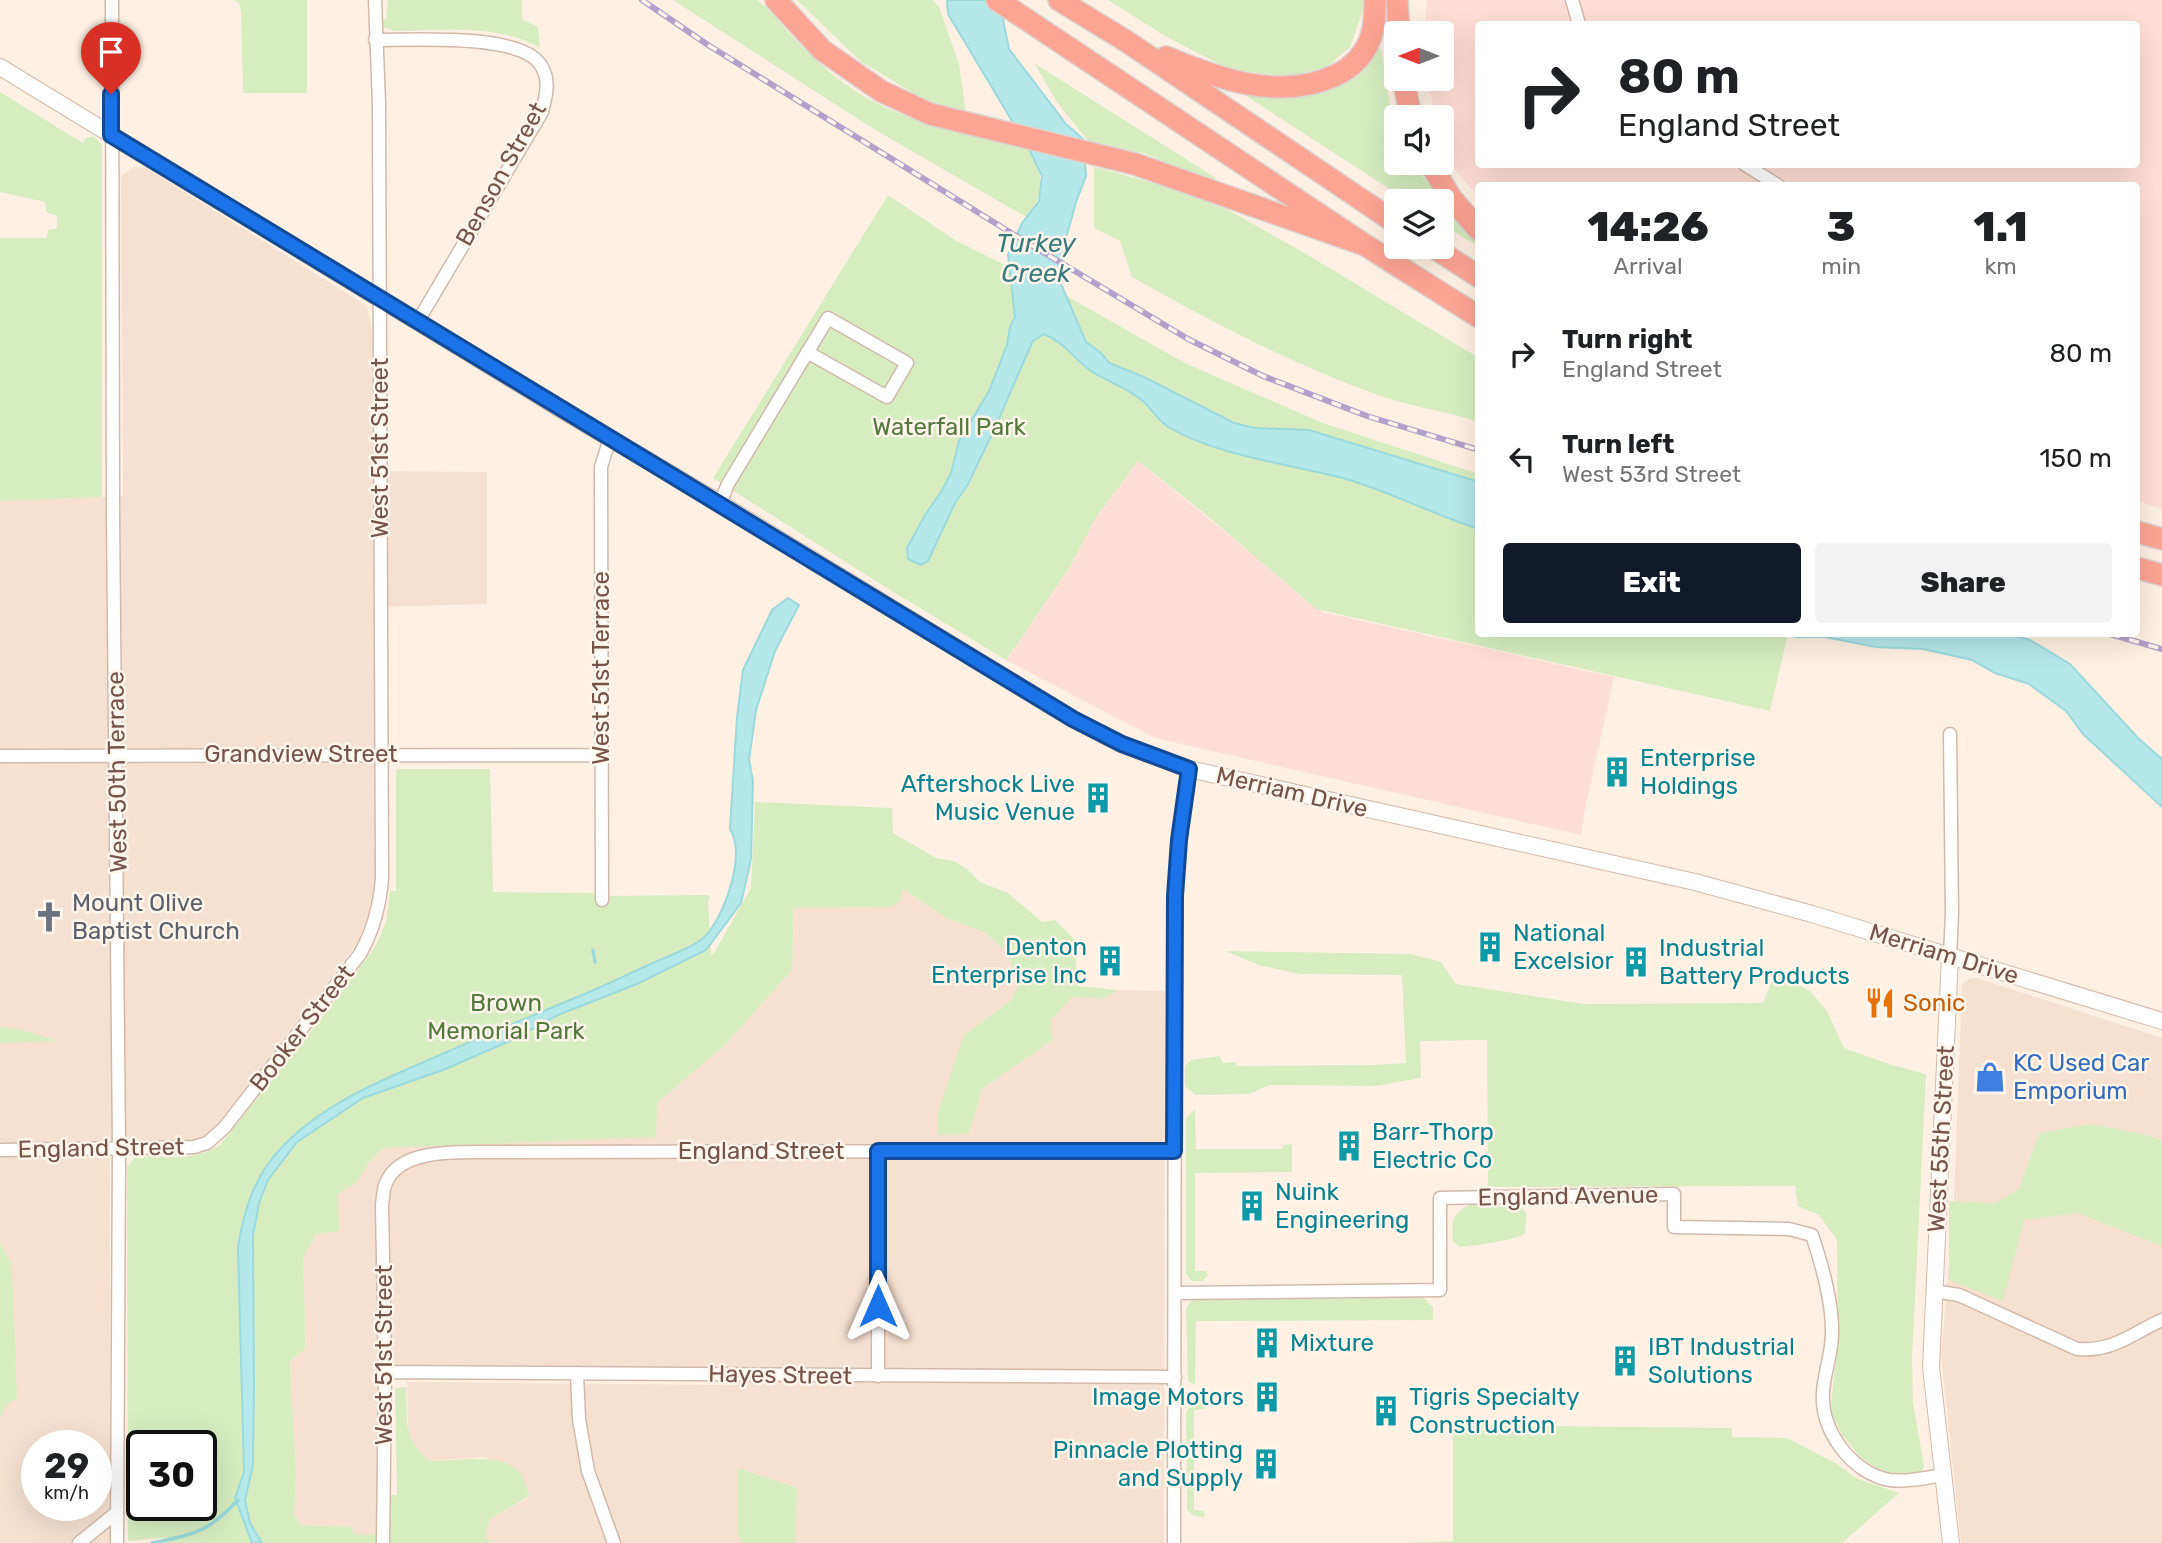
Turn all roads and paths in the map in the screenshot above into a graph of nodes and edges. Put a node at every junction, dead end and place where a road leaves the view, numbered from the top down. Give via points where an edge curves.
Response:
1 (112, 0) edge
2 (375, 0) edge
3 (776, 0) edge
4 (997, 0) edge
5 (1059, 0) edge
6 (1375, 0) edge
7 (1397, 0) edge
8 (1572, 0) edge
9 (1398, 21) edge
10 (1578, 21) edge
11 (375, 40) junction
12 (1126, 41) junction
13 (0, 67) edge
14 (111, 135) junction
15 (1750, 168) edge
16 (1437, 175) edge
17 (1773, 182) edge
18 (1384, 215) edge
19 (1475, 225) edge
20 (1365, 244) junction
21 (1451, 259) edge
22 (1475, 274) edge
23 (380, 298) junction
24 (1475, 314) edge
25 (418, 321) junction
26 (807, 352) junction
27 (610, 438) junction
28 (720, 503) junction
29 (2140, 533) edge
30 (2162, 539) edge
31 (2140, 569) edge
32 (2162, 575) edge
33 (1950, 734) dead end
34 (381, 754) junction
35 (117, 755) junction
36 (602, 755) junction
37 (0, 756) edge
38 (1189, 769) junction
39 (381, 897) joint
40 (602, 900) dead end
41 (1950, 956) junction
42 (2162, 1021) edge
43 (202, 1146) joint
44 (120, 1148) junction
45 (0, 1150) edge
46 (878, 1151) junction
47 (1174, 1151) junction
48 (394, 1169) joint
49 (1933, 1291) junction
50 (1175, 1293) junction
51 (2162, 1320) edge
52 (385, 1371) junction
53 (577, 1373) junction
54 (878, 1376) junction
55 (1175, 1377) junction
56 (1943, 1475) junction
57 (116, 1513) junction
58 (79, 1543) edge
59 (117, 1543) edge
60 (383, 1543) edge
61 (614, 1543) edge
62 (1174, 1543) edge
63 (1951, 1543) edge

1 - 14 street, West 50th Terrace
2 - 11 street, West 51st Street
3 - 20 highway via 822,50 905,103 956,122 1166,173
4 - 20 highway
5 - 12 highway
6 - 12 highway via 1372,34 1355,64 1306,86 1242,83
7 - 9 highway
8 - 10 street
11 - 23 street, West 51st Street
11 - 25 street, Benson Street via 503,45 535,58 545,75 542,112
12 - 18 highway
13 - 14 main road, Merriam Drive
14 - 23 main road, Merriam Drive
14 - 35 street, West 50th Terrace
15 - 17 street
16 - 19 highway
20 - 24 highway
21 - 22 highway
23 - 25 main road, Merriam Drive
23 - 34 street, West 51st Street
25 - 27 main road, Merriam Drive
26 - 26 street via 828,318 907,362 887,397
26 - 28 street
27 - 28 main road, Merriam Drive
27 - 36 street, West 51st Terrace via 601,467
28 - 38 main road, Merriam Drive via 1073,719 1122,744
29 - 30 highway
31 - 32 highway
33 - 41 street, West 55th Street
34 - 35 street, Grandview Street
34 - 36 street, Grandview Street
34 - 39 street, West 51st Street
35 - 37 street, Grandview Street
35 - 44 street, West 50th Terrace
36 - 40 street, West 51st Terrace
38 - 41 main road, Merriam Drive via 1695,882
38 - 47 street via 1175,896
39 - 43 street, Booker Street via 360,954 224,1128
41 - 42 main road, Merriam Drive
41 - 49 main road, West 55th Street
43 - 44 street, England Street
44 - 45 street, England Street
44 - 57 street, West 50th Terrace
46 - 47 street, England Street
46 - 48 street, England Street via 433,1154 411,1158
46 - 54 street
47 - 50 street
48 - 52 street, West 51st Street via 385,1184 382,1205
49 - 51 street via 1959,1295 2077,1349 2115,1345
49 - 56 main road, West 55th Street via 1931,1367
50 - 55 street
50 - 56 street, England Avenue via 1440,1290 1440,1198 1674,1194 1674,1227 1789,1229 1812,1235 1832,1330 1823,1396 1825,1418 1837,1441 1852,1461 1879,1477 1909,1481
52 - 53 street, Hayes Street
52 - 60 street, West 51st Street
53 - 54 street, Hayes Street
53 - 61 street via 588,1471
54 - 55 street, Hayes Street
55 - 62 street
56 - 63 main road, West 55th Street
57 - 58 street
57 - 59 street, West 50th Terrace

